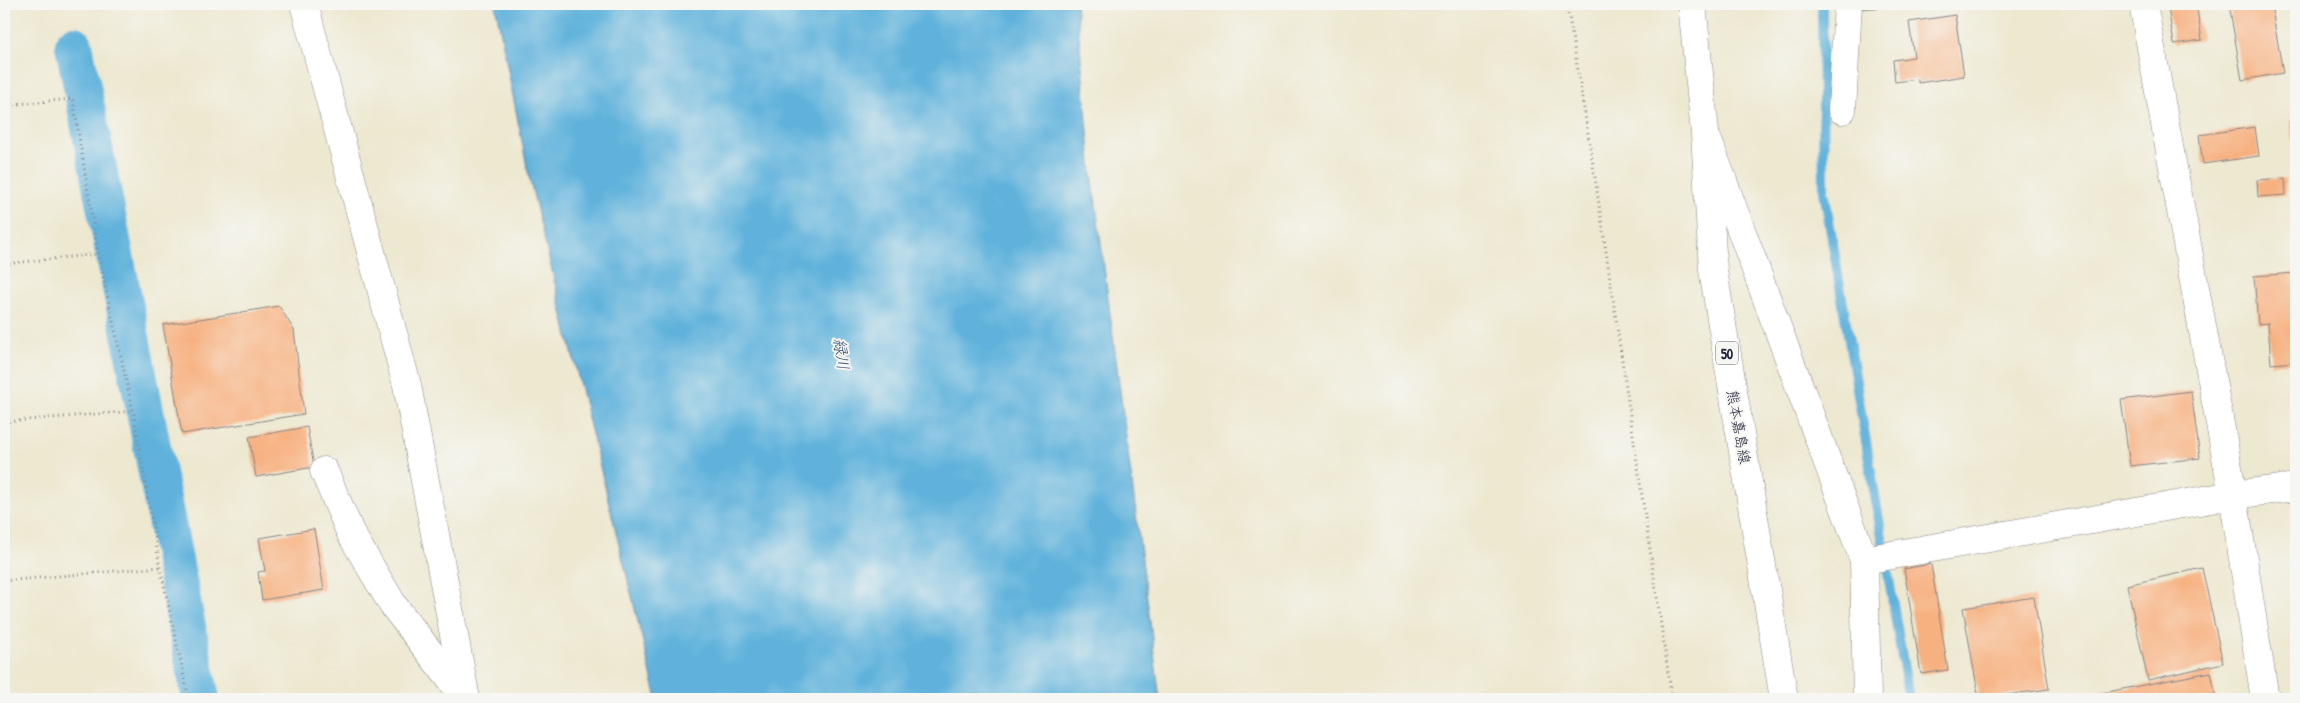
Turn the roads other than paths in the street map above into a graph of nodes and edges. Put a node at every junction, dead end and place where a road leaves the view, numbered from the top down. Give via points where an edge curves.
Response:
1 (304, 4) edge
2 (1692, 4) edge
3 (1848, 4) edge
4 (2143, 4) edge
5 (1842, 110) dead end
6 (1705, 133) junction
7 (324, 471) dead end
8 (2296, 487) edge
9 (2233, 495) junction
10 (1864, 560) junction
11 (466, 699) edge
12 (1784, 699) edge
13 (1867, 699) edge
14 (2265, 699) edge

1 - 11 street via 407,385
2 - 6 street, 熊本嘉島線 / 50
3 - 5 street
4 - 9 street
6 - 10 street
6 - 12 street, 熊本嘉島線 / 50 via 1713,270
7 - 11 street via 351,534 393,605
8 - 9 street
9 - 10 street
9 - 14 street
10 - 13 street

